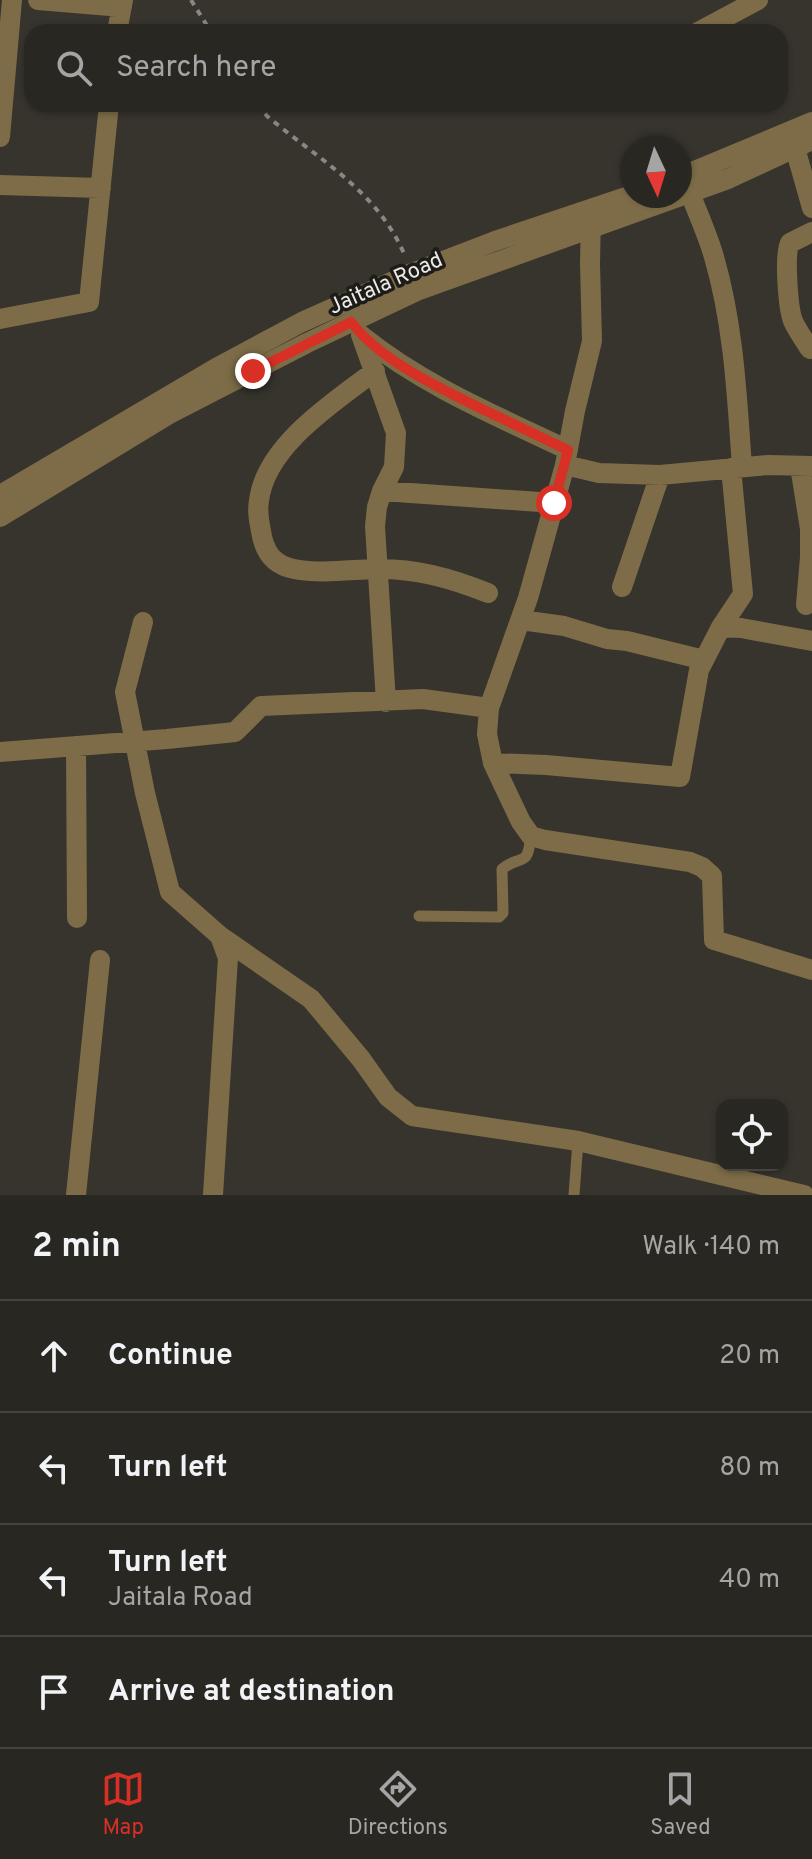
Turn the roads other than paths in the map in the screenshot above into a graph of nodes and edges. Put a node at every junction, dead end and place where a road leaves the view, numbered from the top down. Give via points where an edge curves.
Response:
1 (12, 0) edge
2 (39, 0) edge
3 (758, 0) edge
4 (123, 4) edge
5 (119, 24) edge
6 (713, 24) edge
7 (108, 112) edge
8 (812, 122) edge
9 (0, 137) edge
10 (803, 144) edge
11 (692, 182) edge
12 (692, 184) edge
13 (0, 185) edge
14 (101, 188) junction
15 (620, 202) edge
16 (692, 202) edge
17 (621, 208) edge
18 (812, 208) edge
19 (591, 219) junction
20 (812, 232) edge
21 (0, 319) edge
22 (356, 328) junction
23 (810, 349) edge
24 (375, 371) junction
25 (566, 458) junction
26 (806, 466) edge
27 (737, 468) junction
28 (660, 475) junction
29 (382, 491) junction
30 (0, 495) edge
31 (554, 503) junction
32 (0, 517) edge
33 (378, 569) junction
34 (622, 587) dead end
35 (488, 593) dead end
36 (806, 605) dead end
37 (521, 620) junction
38 (143, 622) dead end
39 (721, 627) junction
40 (812, 641) edge
41 (704, 660) junction
42 (386, 702) junction
43 (489, 708) junction
44 (135, 742) junction
45 (76, 746) junction
46 (0, 752) edge
47 (493, 763) junction
48 (531, 836) junction
49 (419, 916) dead end
50 (77, 918) dead end
51 (220, 936) junction
52 (100, 960) dead end
53 (812, 970) edge
54 (578, 1141) junction
55 (76, 1195) edge
56 (213, 1195) edge
57 (574, 1195) edge
58 (804, 1195) edge

1 - 9 street
2 - 4 street
3 - 6 street
4 - 5 street
7 - 14 street
8 - 11 street, Jaitala Road
10 - 12 street, Jaitala Road via 728,179
10 - 18 street
13 - 14 street
14 - 21 street via 89,302
15 - 19 street, Jaitala Road
16 - 27 street via 714,256 735,360
17 - 19 street, Jaitala Road
19 - 22 street, Jaitala Road via 419,290
19 - 25 street via 592,341
19 - 30 street, Jaitala Road via 495,241 302,322
20 - 23 street via 790,243 786,253 790,311
22 - 24 street
22 - 25 street via 436,386
22 - 32 street, Jaitala Road via 171,413
24 - 29 street via 396,433 394,467
24 - 33 street via 310,420 285,448 266,475 258,510 263,541 279,564 312,571
25 - 28 street via 599,473
25 - 31 street
26 - 27 street
26 - 36 street
27 - 28 street
27 - 39 street via 743,594
28 - 34 street
29 - 31 street
29 - 33 street via 375,526
31 - 37 street
33 - 35 street via 427,573
33 - 42 street
37 - 41 street
37 - 43 street
38 - 44 street via 125,692
39 - 40 street
39 - 41 street
41 - 47 street via 680,777
42 - 43 street via 423,699
42 - 44 street via 261,706 235,732
43 - 47 street
44 - 45 street
44 - 51 street via 170,892
45 - 46 street
45 - 50 street
47 - 48 street
48 - 49 lane via 525,860 502,869 499,917
48 - 53 street via 702,867 712,876 714,940
51 - 54 street via 311,999 388,1097 412,1116
51 - 56 street via 228,958
52 - 55 street
54 - 57 lane
54 - 58 street via 733,1183

